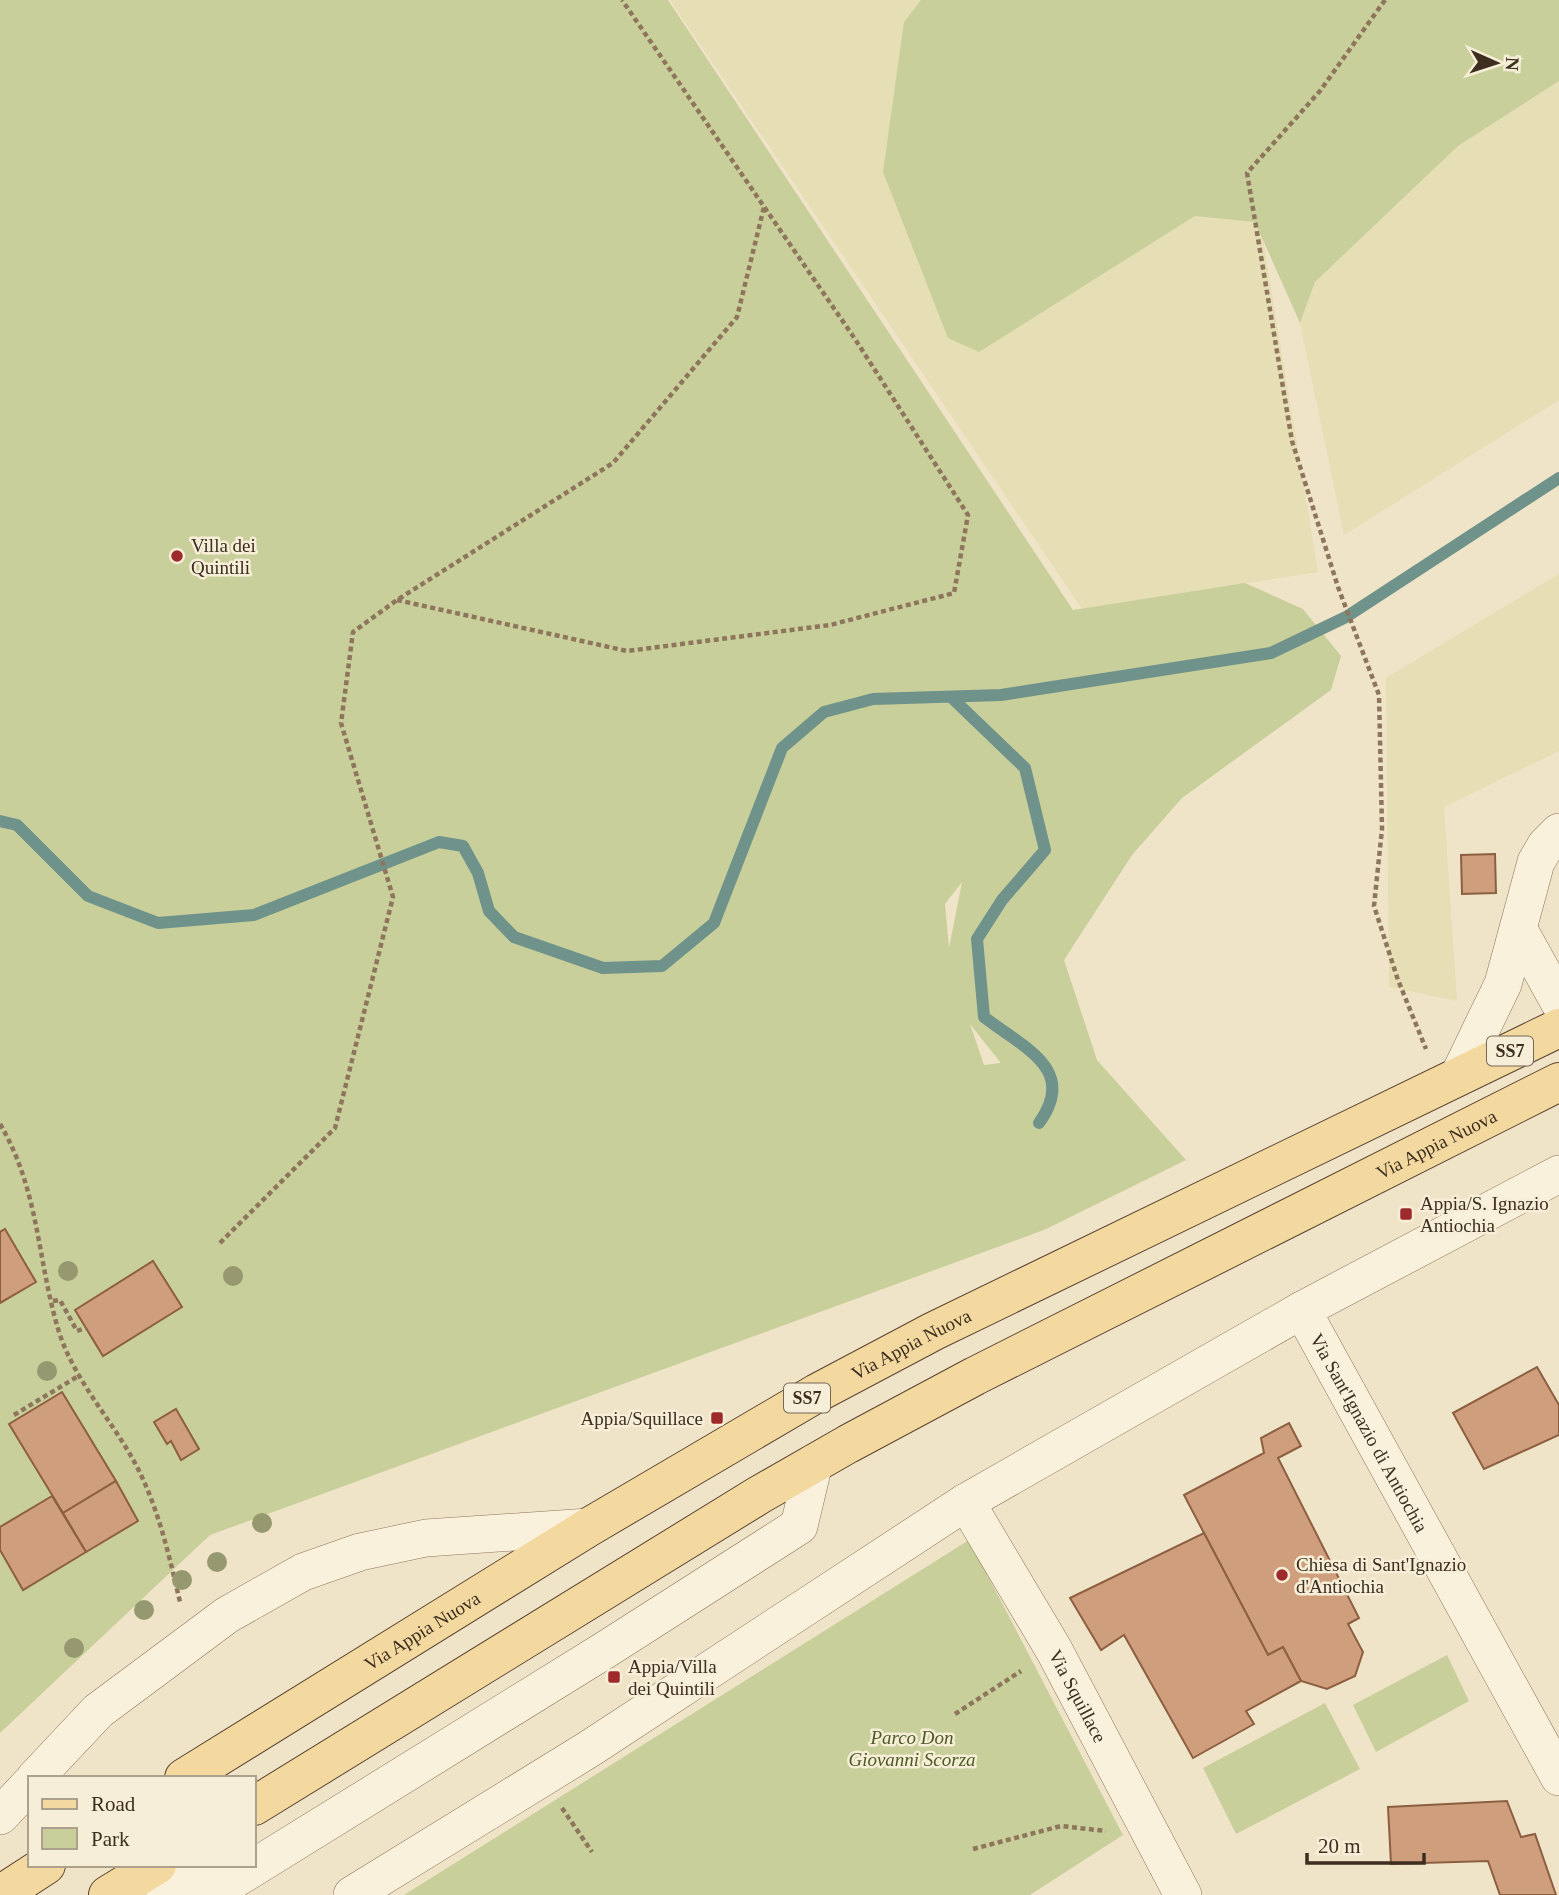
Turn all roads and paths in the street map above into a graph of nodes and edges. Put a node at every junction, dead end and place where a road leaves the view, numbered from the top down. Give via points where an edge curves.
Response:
1 (622, 0) edge
2 (1385, 0) edge
3 (764, 206) junction
4 (397, 600) junction
5 (1559, 832) edge
6 (1519, 930) junction
7 (1559, 1002) edge
8 (1559, 1028) edge
9 (1449, 1079) junction
10 (1559, 1082) edge
11 (0, 1124) edge
12 (1559, 1174) edge
13 (220, 1242) dead end
14 (53, 1301) junction
15 (1302, 1310) junction
16 (86, 1328) dead end
17 (80, 1375) junction
18 (14, 1415) dead end
19 (814, 1463) junction
20 (966, 1502) junction
21 (589, 1527) junction
22 (197, 1637) junction
23 (1054, 1650) junction
24 (955, 1714) dead end
25 (38, 1776) edge
26 (187, 1776) edge
27 (1559, 1777) edge
28 (542, 1778) junction
29 (28, 1786) edge
30 (256, 1804) edge
31 (0, 1816) edge
32 (1110, 1831) dead end
33 (974, 1849) dead end
34 (592, 1852) dead end
35 (256, 1865) edge
36 (43, 1867) edge
37 (253, 1867) edge
38 (135, 1879) edge
39 (0, 1895) edge
40 (352, 1895) edge
41 (1183, 1895) edge

1 - 3 path
2 - 9 path via 1320,91 1247,173 1292,442 1338,587 1379,695 1382,830 1374,906 1398,979
3 - 4 path via 737,317 612,463
3 - 4 path via 928,448 968,515 954,593 830,625 627,652
4 - 13 path via 353,632 341,723 393,897 335,1128
5 - 6 street via 1536,862
6 - 7 street
6 - 9 street via 1503,984
8 - 9 main road, Via Appia Nuova / SS7
9 - 21 main road, Via Appia Nuova / SS7 via 934,1331 738,1437
10 - 19 main road, Via Appia Nuova / SS7 via 975,1376
11 - 14 path via 30,1193
12 - 15 street
14 - 16 path via 60,1300 77,1331
14 - 17 path via 60,1333
15 - 20 street
15 - 27 street, Via Sant'Ignazio di Antiochia
17 - 18 path
17 - 22 path via 141,1475 165,1539 184,1619
19 - 30 main road, Via Appia Nuova / SS7
19 - 35 street via 799,1525
20 - 23 street, Via Squillace
20 - 28 street
21 - 22 street via 426,1538 360,1552 303,1572
21 - 26 main road, Via Appia Nuova / SS7
22 - 25 street via 98,1711
23 - 24 path
23 - 41 street, Via Squillace
28 - 34 path
28 - 40 street
29 - 31 street
32 - 33 path via 1061,1826
36 - 39 main road
37 - 38 street via 232,1881

